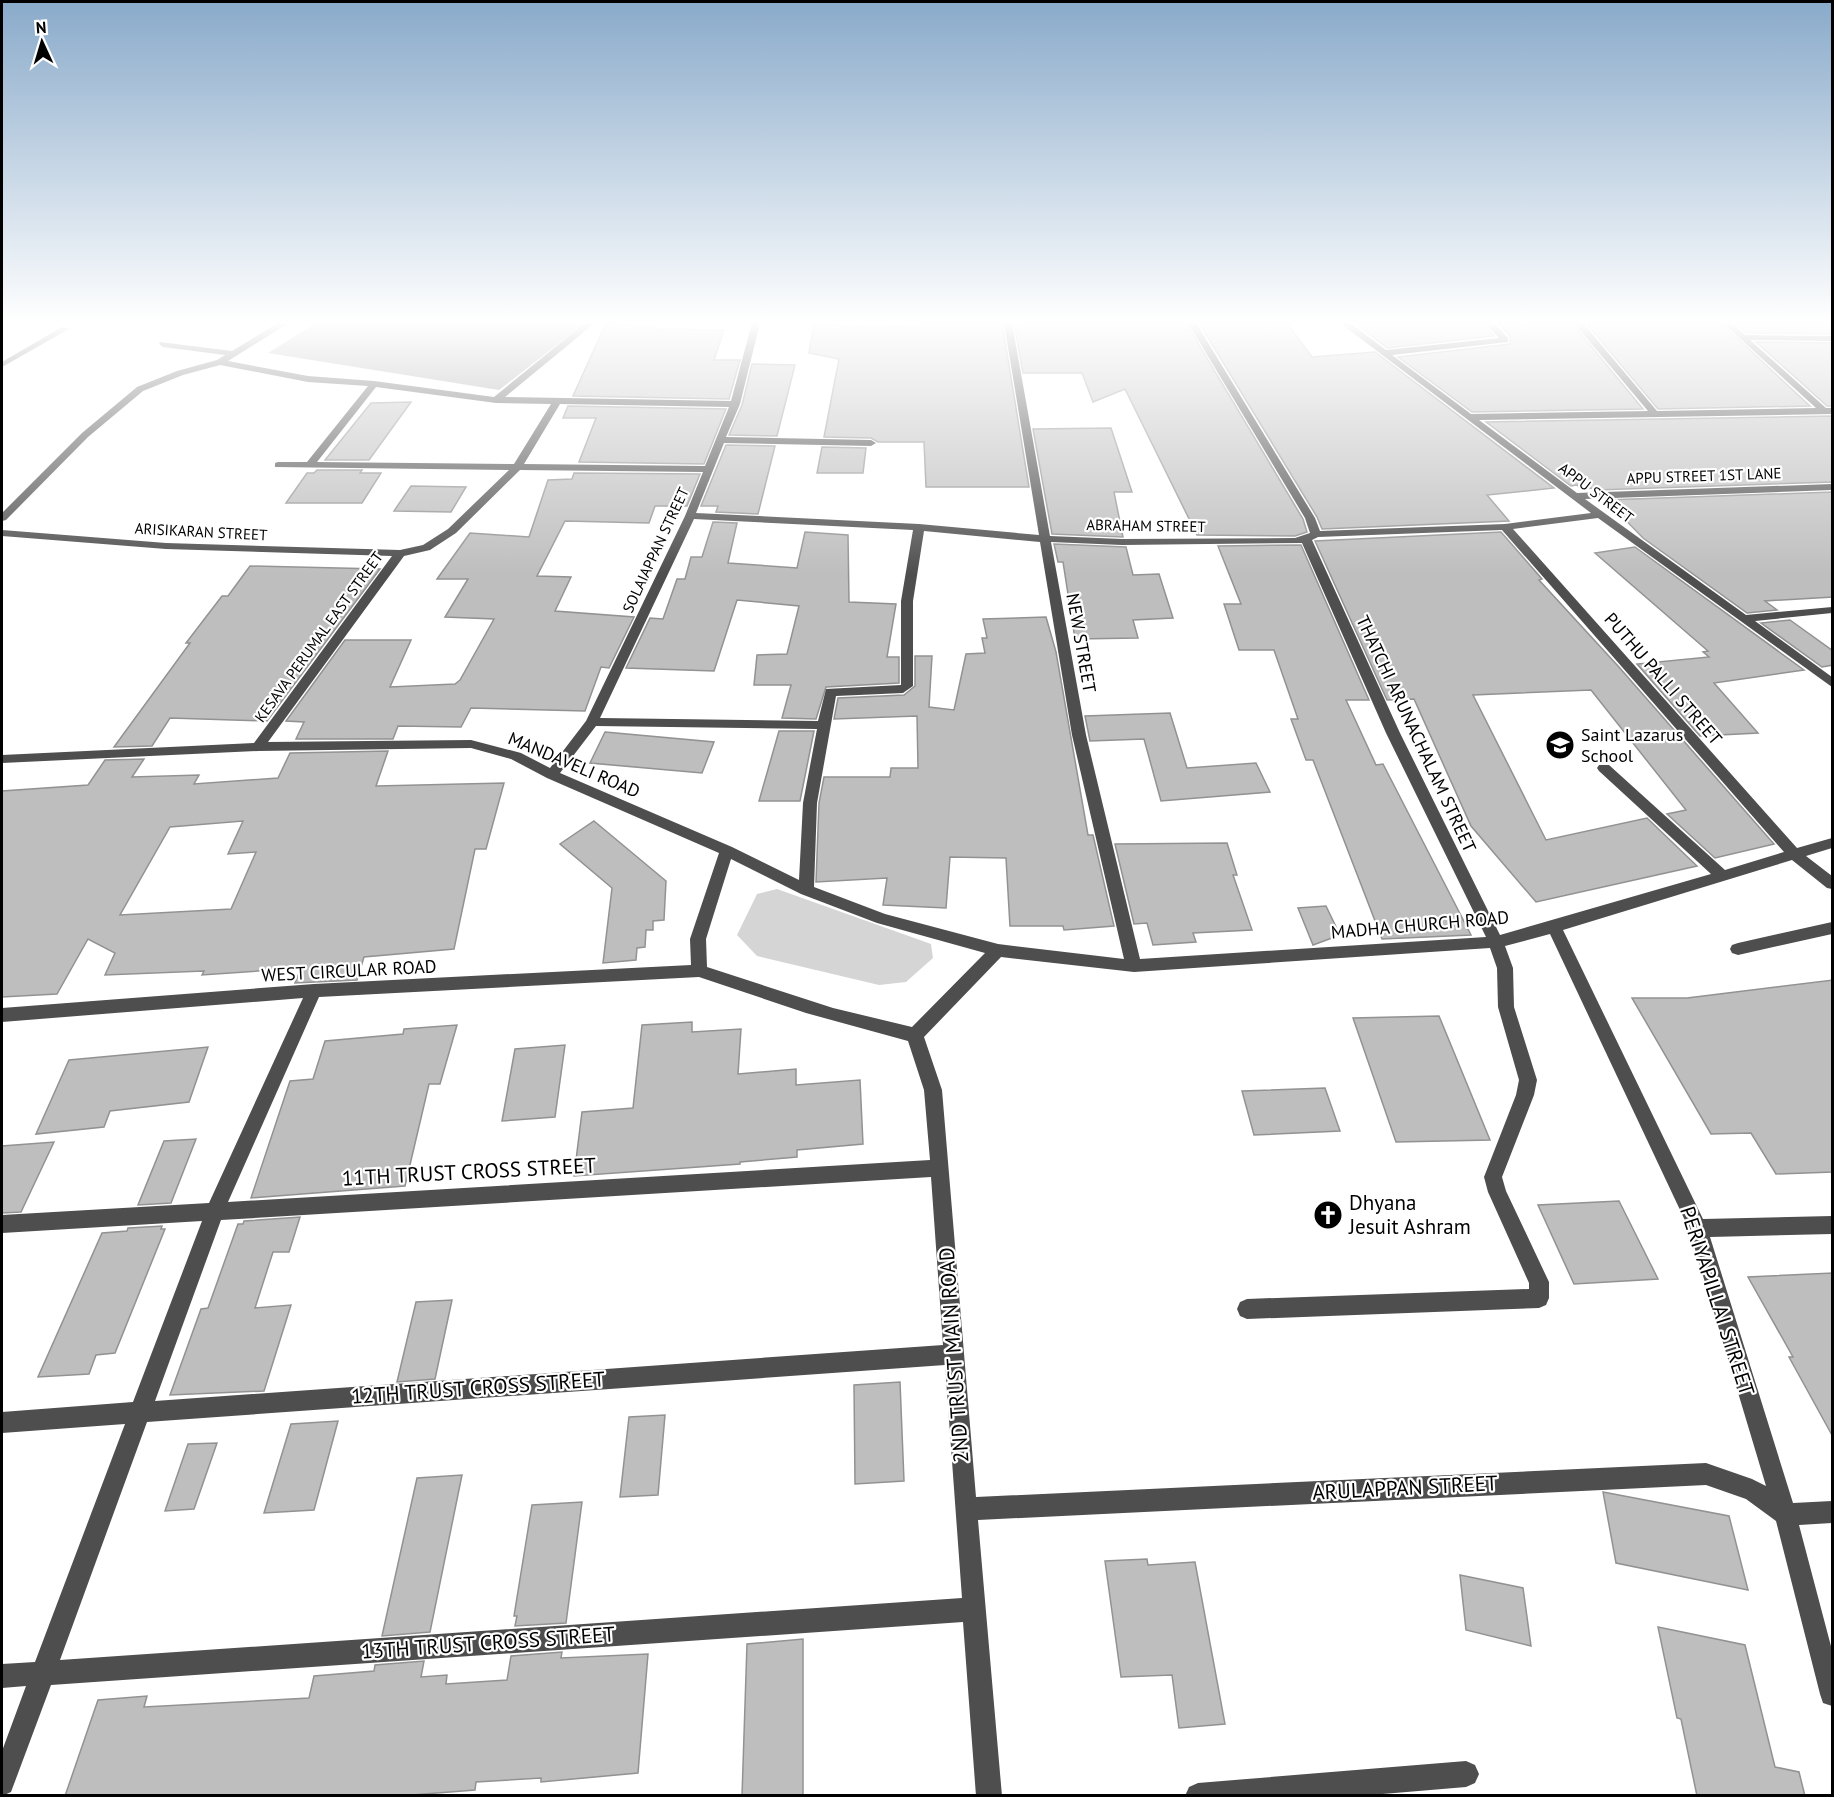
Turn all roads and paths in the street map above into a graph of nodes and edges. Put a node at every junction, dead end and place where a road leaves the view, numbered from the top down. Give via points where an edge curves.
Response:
1 (119, 407) edge
2 (356, 407) edge
3 (554, 407) edge
4 (734, 407) edge
5 (1022, 407) edge
6 (1243, 407) edge
7 (1454, 407) edge
8 (1649, 407) edge
9 (1828, 411) edge
10 (1654, 413) junction
11 (1467, 417) junction
12 (720, 440) junction
13 (871, 443) dead end
14 (278, 465) dead end
15 (310, 465) junction
16 (517, 468) junction
17 (708, 469) junction
18 (1833, 487) edge
19 (1576, 496) junction
20 (690, 516) junction
21 (1600, 516) junction
22 (2, 518) edge
23 (919, 527) junction
24 (1505, 527) junction
25 (2, 533) edge
26 (1311, 537) junction
27 (1045, 539) junction
28 (400, 553) junction
29 (1833, 610) edge
30 (1744, 619) junction
31 (1833, 682) edge
32 (592, 722) junction
33 (823, 725) junction
34 (258, 747) junction
35 (2, 759) edge
36 (1604, 768) dead end
37 (552, 774) junction
38 (1833, 843) edge
39 (727, 851) junction
40 (1794, 854) junction
41 (1722, 876) junction
42 (1833, 884) edge
43 (806, 890) junction
44 (1554, 927) junction
45 (1833, 928) edge
46 (1496, 942) junction
47 (1738, 949) dead end
48 (998, 950) junction
49 (1134, 966) junction
50 (699, 971) junction
51 (314, 991) junction
52 (2, 1015) edge
53 (915, 1035) junction
54 (940, 1168) junction
55 (214, 1210) junction
56 (2, 1224) edge
57 (1833, 1225) edge
58 (1698, 1228) junction
59 (1247, 1309) dead end
60 (954, 1354) junction
61 (138, 1412) junction
62 (2, 1422) edge
63 (966, 1509) junction
64 (1833, 1512) edge
65 (1785, 1514) junction
66 (975, 1609) junction
67 (41, 1674) junction
68 (2, 1677) edge
69 (1833, 1694) edge
70 (1466, 1774) dead end
71 (2, 1782) edge
72 (988, 1796) edge
73 (1198, 1796) edge

1 - 22 street
2 - 15 street
3 - 16 street, KESAVA PERUMAL EAST STREET
4 - 12 street, SOLAIAPPAN STREET
5 - 27 street, NEW STREET
6 - 26 street, THATCHI ARUNACHALAM STREET via 1310,518
7 - 11 street, APPU STREET
8 - 10 street
9 - 10 street
10 - 11 street
11 - 19 street, APPU STREET
12 - 13 street
12 - 17 street, SOLAIAPPAN STREET
14 - 15 street
15 - 16 street
16 - 17 street
16 - 28 street, KESAVA PERUMAL EAST STREET via 452,531 426,548
17 - 20 street, SOLAIAPPAN STREET
18 - 19 street, APPU STREET 1ST LANE
19 - 21 street, APPU STREET
20 - 23 street, ABRAHAM STREET
20 - 32 street, SOLAIAPPAN STREET
21 - 24 street, ABRAHAM STREET
21 - 30 street, APPU STREET
23 - 27 street, ABRAHAM STREET
23 - 33 street via 907,601 907,686 831,690
24 - 26 street, ABRAHAM STREET
24 - 40 street, PUTHU PALLI STREET
25 - 28 street, ARISIKARAN STREET via 178,547
26 - 27 street, ABRAHAM STREET via 1176,543
26 - 46 street, THATCHI ARUNACHALAM STREET via 1393,733
27 - 49 street, NEW STREET via 1079,735
28 - 34 street, KESAVA PERUMAL EAST STREET
29 - 30 street
30 - 31 street, APPU STREET
32 - 33 street
32 - 37 street, SOLAIAPPAN STREET
33 - 43 street via 810,803
34 - 35 street, MANDAVELI ROAD
34 - 37 street, MANDAVELI ROAD via 471,744 516,756
36 - 41 street
37 - 39 street, MANDAVELI ROAD
38 - 40 street, MADHA CHURCH ROAD
39 - 43 street, MANDAVELI ROAD
39 - 50 street via 698,939
40 - 41 street, MADHA CHURCH ROAD
40 - 42 street, PUTHU PALLI STREET
41 - 44 street, MADHA CHURCH ROAD
43 - 48 street, MANDAVELI ROAD via 882,919
44 - 46 street, MADHA CHURCH ROAD
44 - 58 street, PERIYAPILLAI STREET
45 - 47 street
46 - 49 street, MADHA CHURCH ROAD
46 - 59 street, THATCHI ARUNACHALAM STREET via 1505,968 1506,1007 1528,1080 1492,1177 1539,1282 1539,1298
48 - 49 street, MADHA CHURCH ROAD
48 - 53 street
50 - 51 street, WEST CIRCULAR ROAD
50 - 53 street via 782,1000
51 - 52 street, WEST CIRCULAR ROAD
51 - 55 street
53 - 54 street, 2ND TRUST MAIN ROAD via 933,1090
54 - 55 street, 11TH TRUST CROSS STREET
54 - 60 street, 2ND TRUST MAIN ROAD
55 - 56 street, 11TH TRUST CROSS STREET
55 - 61 street
57 - 58 street
58 - 65 street, PERIYAPILLAI STREET
60 - 61 street, 12TH TRUST CROSS STREET
60 - 63 street, 2ND TRUST MAIN ROAD
61 - 62 street, 12TH TRUST CROSS STREET
61 - 67 street
63 - 65 street, ARULAPPAN STREET via 1706,1474 1752,1490
63 - 66 street, 2ND TRUST MAIN ROAD
64 - 65 street
65 - 69 street, PERIYAPILLAI STREET
66 - 67 street, 13TH TRUST CROSS STREET
66 - 72 street, 2ND TRUST MAIN ROAD
67 - 68 street, 13TH TRUST CROSS STREET
67 - 71 street
70 - 73 street

